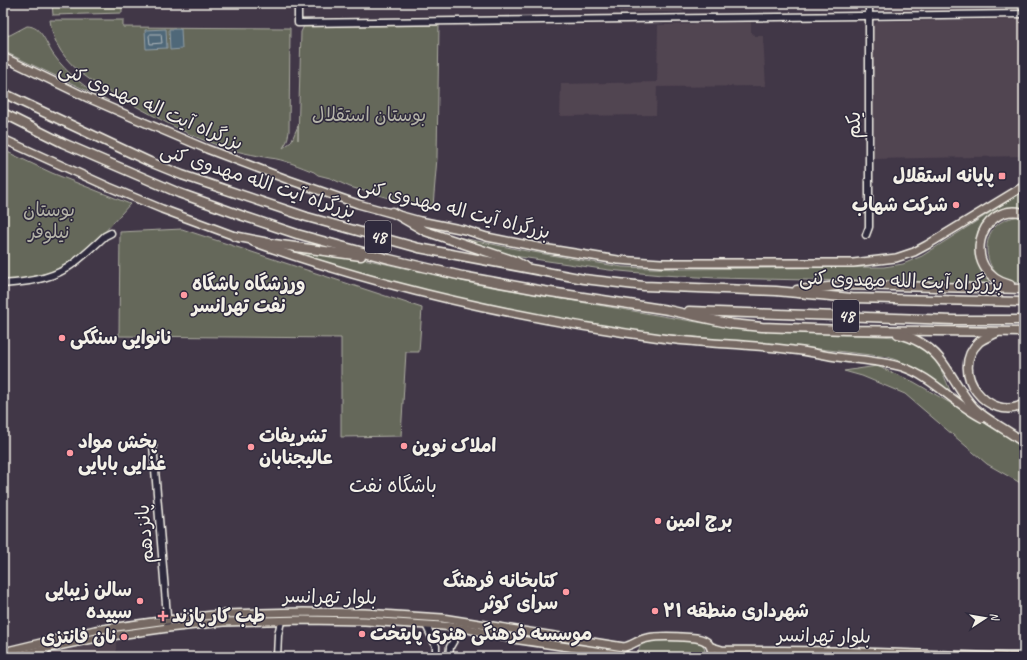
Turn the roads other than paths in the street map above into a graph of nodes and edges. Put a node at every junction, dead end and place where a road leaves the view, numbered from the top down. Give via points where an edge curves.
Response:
1 (298, 3) edge
2 (870, 3) edge
3 (1024, 14) edge
4 (869, 15) junction
5 (3, 57) edge
6 (3, 93) edge
7 (3, 113) edge
8 (3, 139) edge
9 (1024, 186) edge
10 (392, 212) junction
11 (1024, 213) edge
12 (111, 234) dead end
13 (866, 235) dead end
14 (234, 236) junction
15 (389, 259) junction
16 (853, 263) joint
17 (533, 271) junction
18 (3, 284) edge
19 (1024, 289) edge
20 (776, 291) junction
21 (1024, 302) edge
22 (668, 310) junction
23 (1024, 320) edge
24 (887, 331) junction
25 (998, 332) junction
26 (1024, 332) edge
27 (1024, 404) edge
28 (1002, 428) junction
29 (1024, 444) edge
30 (153, 445) dead end
31 (167, 620) junction
32 (281, 620) junction
33 (426, 625) junction
34 (168, 628) junction
35 (461, 628) junction
36 (634, 644) junction
37 (712, 648) junction
38 (40, 650) edge
39 (3, 652) edge
40 (24, 654) edge
41 (1021, 655) edge
42 (277, 657) edge
43 (436, 657) edge
44 (449, 657) edge
45 (630, 657) edge
46 (633, 657) edge
47 (712, 657) edge
48 (1008, 657) edge

1 - 4 street via 298,23
2 - 4 street, یکم
3 - 4 street
4 - 13 street, یکم via 869,227
5 - 10 main road, بزرگراه آیت اله مهدوی کنی via 88,98 207,149 358,204
6 - 17 highway, بزرگراه آیت الله مهدوی کنی / 48 via 150,162 253,200 419,248
7 - 15 highway, 48 via 63,143 179,193 298,234
8 - 14 main road via 162,210
9 - 16 main road, بزرگراه آیت الله مهدوی کنی via 914,252 896,258
10 - 16 main road, بزرگراه آیت اله مهدوی کنی via 487,237 618,260 661,263
10 - 17 highway via 424,232 515,261
11 - 19 highway via 1004,213 987,225 982,234 980,255 984,268 993,279
12 - 18 street via 105,236 66,269 47,277
14 - 15 highway via 274,244
14 - 28 main road via 317,264 410,290 524,316 670,339 793,350 904,367 971,412
15 - 22 highway, 48 via 492,282
17 - 20 highway, بزرگراه آیت الله مهدوی کنی / 48 via 644,286
19 - 20 highway, بزرگراه آیت الله مهدوی کنی via 849,285
20 - 21 highway, بزرگراه آیت الله مهدوی کنی / 48 via 852,298
22 - 23 highway, بزرگراه آیت الله مهدوی کنی / 48
22 - 24 highway via 732,324 762,327
24 - 25 highway
24 - 28 highway via 906,335 929,349 939,358 975,408
25 - 26 highway
25 - 27 highway via 979,343 971,353 968,361 969,379 985,401 998,407 1020,407
28 - 29 highway
30 - 31 street, پانزدهم
31 - 34 street, پانزدهم
31 - 36 main road, بلوار تهرانسر via 223,614 377,613 465,621 624,647
31 - 38 main road, بلوار تهرانسر via 95,630
32 - 33 main road, بلوار تهرانسر
32 - 34 main road, بلوار تهرانسر via 224,622
32 - 42 street
33 - 35 main road, بلوار تهرانسر
33 - 43 street via 436,646
34 - 38 main road, بلوار تهرانسر via 97,638
35 - 44 street via 450,647
35 - 45 main road, بلوار تهرانسر via 513,639
36 - 37 main road, بلوار تهرانسر via 652,637 685,637 707,641
36 - 46 main road
37 - 47 main road
37 - 48 main road, بلوار تهرانسر
38 - 40 main road, بلوار تهرانسر
38 - 40 main road, بلوار تهرانسر
39 - 40 main road, بلوار تهرانسر
41 - 48 main road, بلوار تهرانسر

